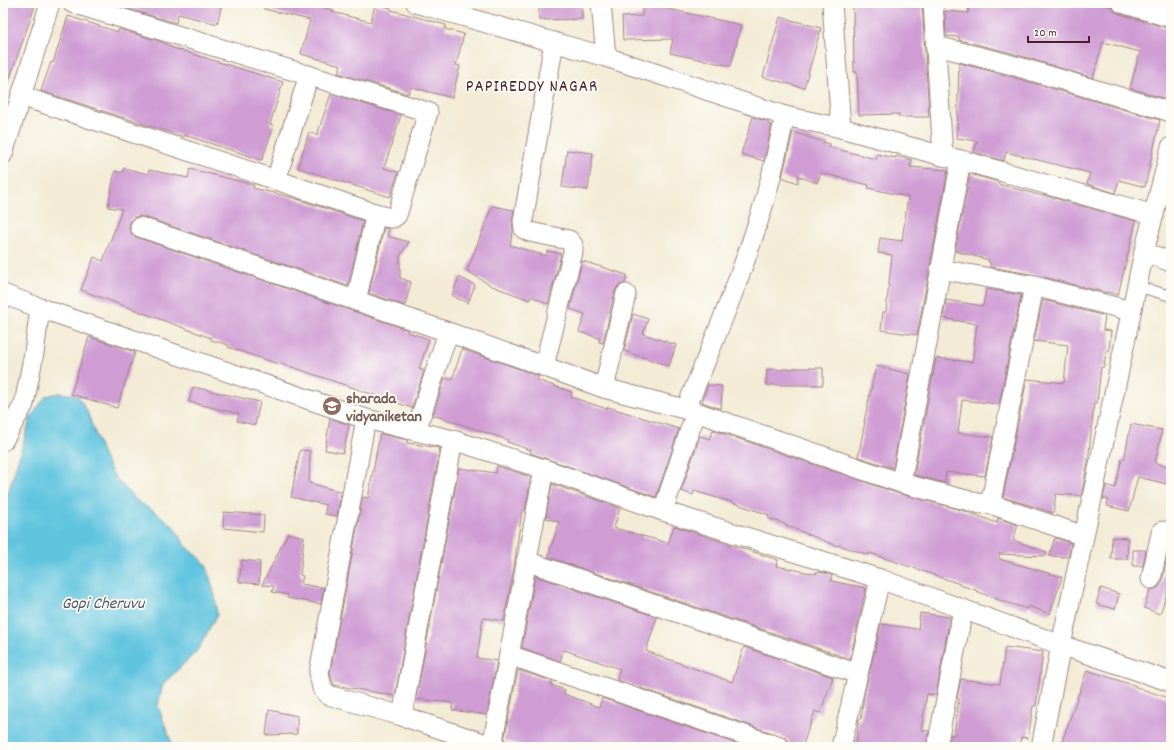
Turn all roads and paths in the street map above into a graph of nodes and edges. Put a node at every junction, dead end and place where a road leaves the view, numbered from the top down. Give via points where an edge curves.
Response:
1 (50, 3) edge
2 (72, 3) edge
3 (416, 3) edge
4 (600, 3) edge
5 (832, 3) edge
6 (933, 3) edge
7 (1122, 3) edge
8 (474, 11) edge
9 (1171, 18) edge
10 (554, 42) junction
11 (936, 46) junction
12 (606, 57) junction
13 (309, 75) junction
14 (13, 107) edge
15 (1171, 112) edge
16 (785, 116) junction
17 (841, 128) junction
18 (1171, 146) edge
19 (3, 154) edge
20 (952, 158) junction
21 (276, 180) junction
22 (376, 214) junction
23 (1154, 215) junction
24 (140, 227) dead end
25 (1144, 252) junction
26 (1171, 262) edge
27 (940, 269) junction
28 (1034, 286) junction
29 (1136, 286) junction
30 (3, 294) edge
31 (626, 294) dead end
32 (1171, 296) edge
33 (356, 301) junction
34 (40, 308) junction
35 (1131, 311) junction
36 (448, 332) junction
37 (544, 366) junction
38 (604, 388) junction
39 (691, 410) junction
40 (366, 419) junction
41 (416, 431) junction
42 (453, 440) junction
43 (3, 441) edge
44 (544, 469) junction
45 (901, 482) junction
46 (987, 503) junction
47 (663, 511) junction
48 (1171, 532) edge
49 (1084, 536) junction
50 (526, 561) junction
51 (880, 579) junction
52 (1151, 579) dead end
53 (963, 609) junction
54 (1061, 645) junction
55 (509, 655) junction
56 (858, 674) junction
57 (1171, 682) edge
58 (402, 716) junction
59 (1043, 746) edge
60 (494, 747) edge
61 (780, 747) edge
62 (841, 747) edge
63 (937, 747) edge

1 - 14 street
2 - 13 street
3 - 8 street
4 - 12 street
5 - 17 street
6 - 11 street
7 - 9 street
8 - 10 street
10 - 12 street
10 - 37 street via 523,221 524,229 530,232 569,240 574,245
11 - 15 street
11 - 20 street
12 - 16 street
13 - 21 street
13 - 22 street via 428,112 397,215 389,218
14 - 19 street
14 - 21 street
16 - 17 street
16 - 39 street via 775,164 758,222
17 - 20 street
18 - 23 street
20 - 23 street
20 - 27 street
21 - 22 street
22 - 33 street
23 - 25 street
24 - 33 street
25 - 26 street
25 - 29 street
27 - 28 street
27 - 45 street
28 - 35 street
28 - 46 street via 992,496
29 - 32 lane
29 - 35 street
30 - 34 street
31 - 38 street
33 - 36 street
34 - 40 street
34 - 43 street via 24,404
35 - 49 street
36 - 37 street
36 - 41 street
37 - 38 street
38 - 39 street
39 - 45 street
39 - 47 street
40 - 41 street
40 - 58 street via 320,681 328,695
41 - 42 street
42 - 44 street
42 - 58 street
44 - 47 street
44 - 50 street
45 - 46 street via 981,504
46 - 49 street
47 - 51 street
48 - 52 street via 1161,533
49 - 54 street
50 - 55 street
50 - 56 street
51 - 53 street
51 - 56 street
53 - 54 street
53 - 63 street
54 - 57 street
54 - 59 street
55 - 60 street
55 - 61 street
56 - 62 street
58 - 60 street

